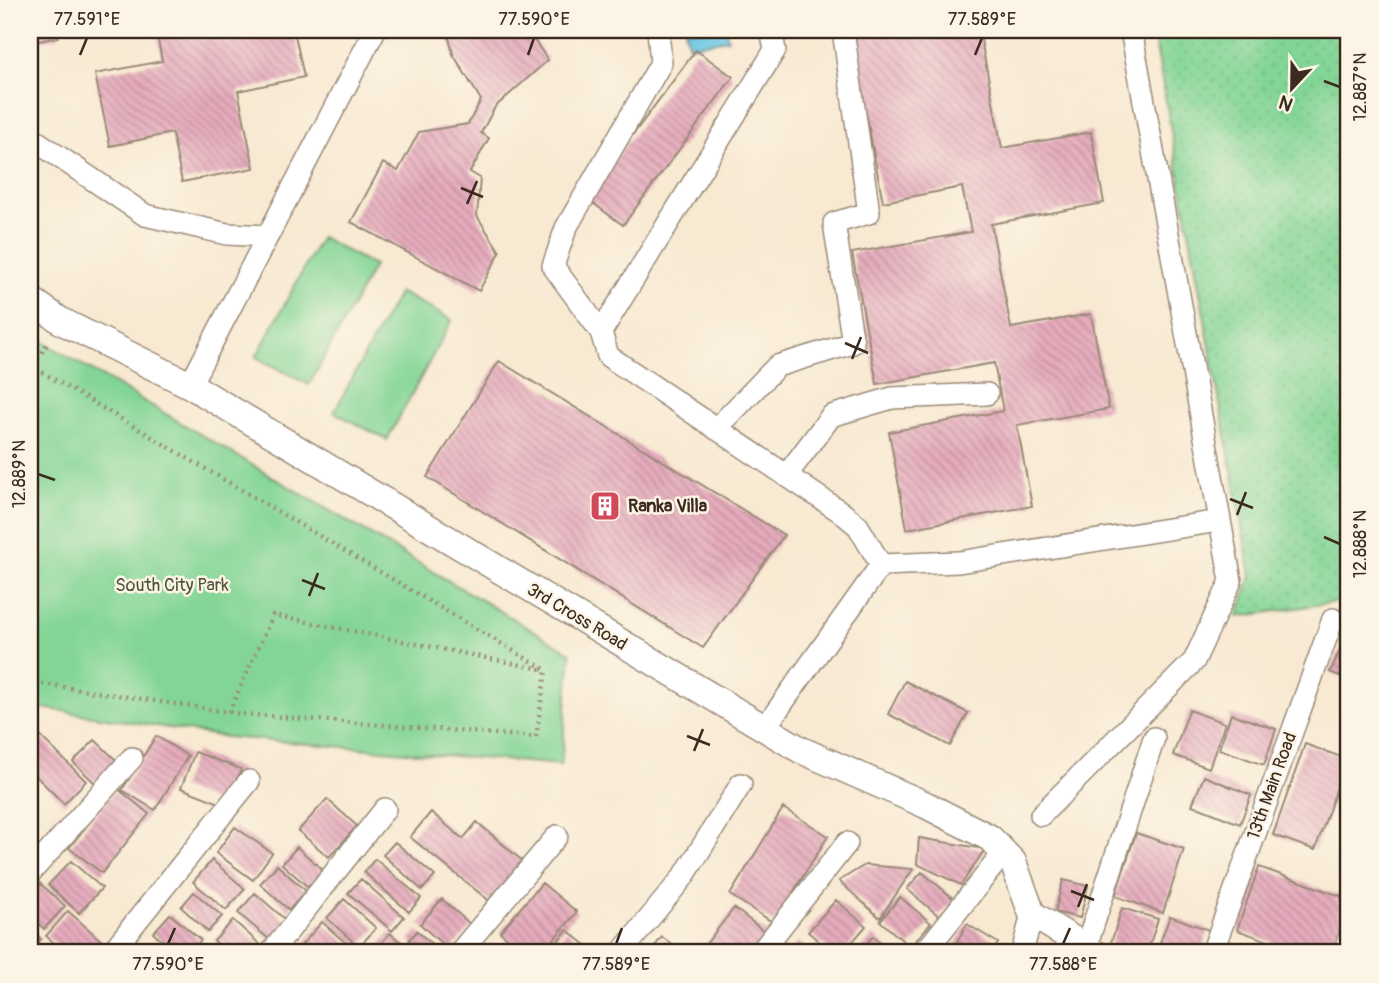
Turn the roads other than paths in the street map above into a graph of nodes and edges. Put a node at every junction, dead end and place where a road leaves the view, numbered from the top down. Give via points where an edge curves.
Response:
1 (375, 30) edge
2 (658, 30) edge
3 (771, 30) edge
4 (844, 30) edge
5 (1130, 30) edge
6 (30, 137) edge
7 (268, 236) junction
8 (30, 299) edge
9 (601, 332) junction
10 (190, 385) junction
11 (987, 394) dead end
12 (716, 429) junction
13 (786, 476) junction
14 (1219, 521) junction
15 (881, 565) junction
16 (1333, 620) dead end
17 (764, 729) junction
18 (1154, 738) dead end
19 (132, 758) dead end
20 (249, 781) dead end
21 (741, 784) dead end
22 (385, 809) dead end
23 (1041, 815) dead end
24 (557, 836) dead end
25 (847, 843) dead end
26 (1005, 851) junction
27 (30, 873) edge
28 (1031, 914) junction
29 (1349, 938) edge
30 (1090, 950) edge
31 (111, 953) edge
32 (271, 953) edge
33 (459, 953) edge
34 (621, 953) edge
35 (760, 953) edge
36 (924, 953) edge
37 (1022, 953) edge
38 (1212, 953) edge
39 (1344, 953) edge

1 - 7 street
2 - 9 street via 662,64 566,228 553,266
3 - 9 street via 775,50
4 - 12 street via 869,213 834,223 853,343 777,366
5 - 14 street
6 - 7 street via 145,215 227,234
7 - 10 street
8 - 10 street, 3rd Cross Road via 61,321
9 - 12 street via 608,356
10 - 17 street, 3rd Cross Road
11 - 13 street via 892,398 831,415
12 - 13 street
13 - 15 street via 858,526
14 - 15 street via 959,562
14 - 23 street via 1231,581 1194,662
15 - 17 street
16 - 38 street, 13th Main Road
17 - 26 street, 3rd Cross Road via 835,767 974,828
18 - 30 street
19 - 27 street
20 - 31 street
21 - 34 street via 684,876
22 - 32 street
24 - 33 street
25 - 35 street
26 - 28 street, 3rd Cross Road
26 - 36 street
28 - 30 street
28 - 37 street
29 - 39 street

